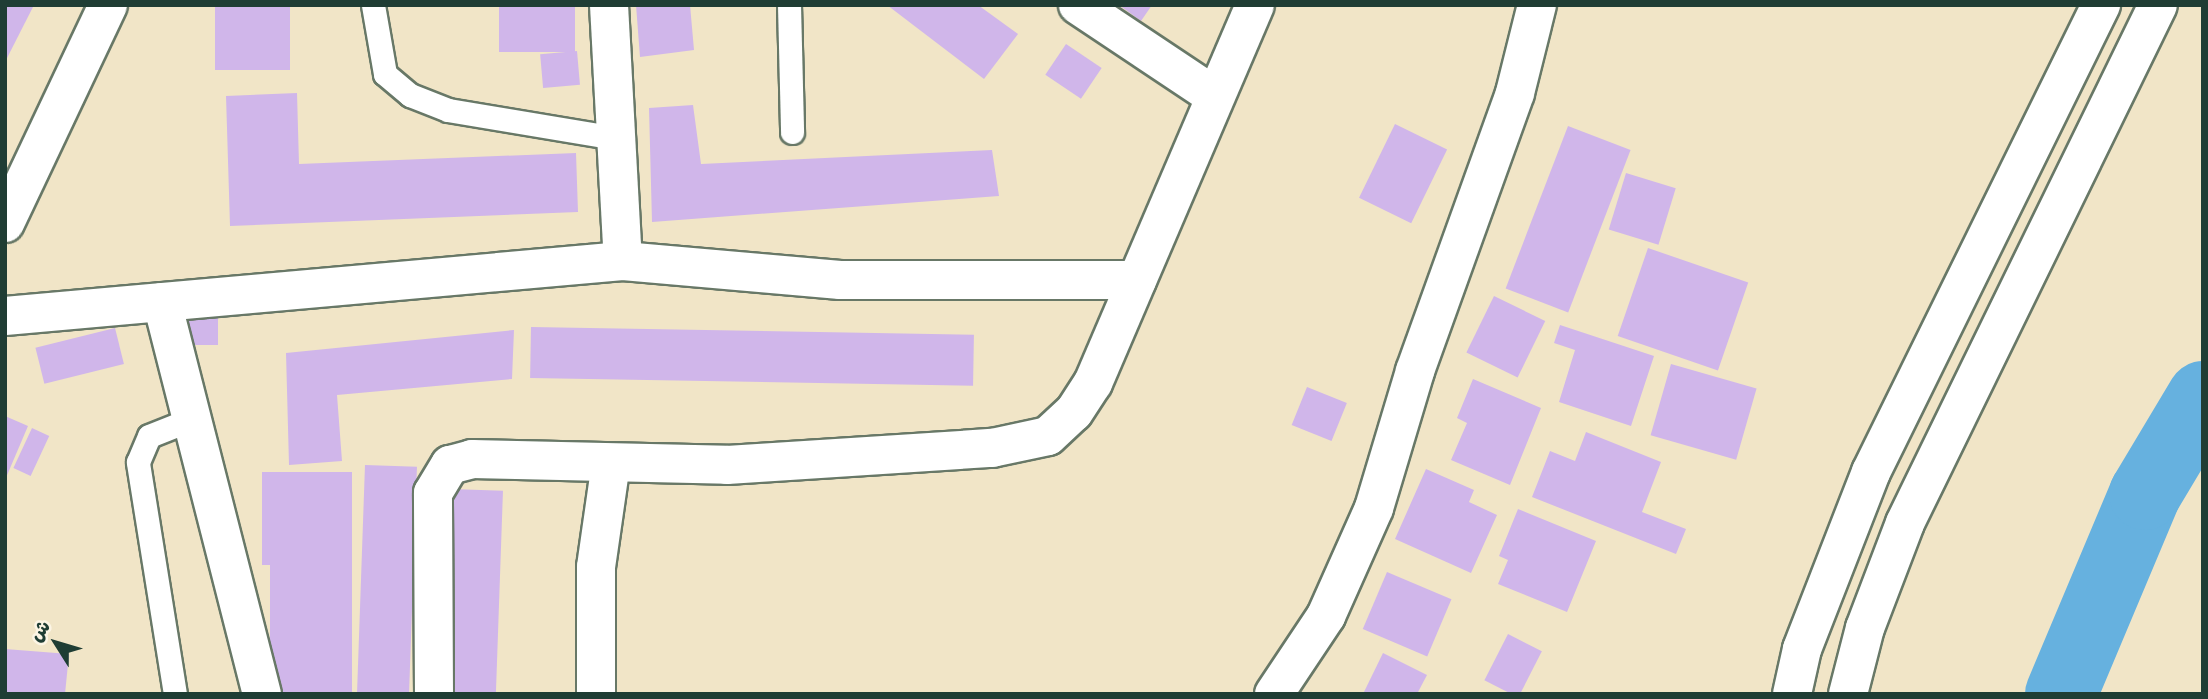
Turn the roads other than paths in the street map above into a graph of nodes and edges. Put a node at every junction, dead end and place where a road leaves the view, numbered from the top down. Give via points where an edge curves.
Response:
1 (108, 5) edge
2 (373, 5) edge
3 (609, 5) edge
4 (789, 5) edge
5 (1078, 5) edge
6 (1255, 5) edge
7 (1538, 5) edge
8 (2101, 5) edge
9 (2158, 5) edge
10 (1213, 95) junction
11 (792, 132) dead end
12 (616, 138) junction
13 (5, 223) edge
14 (623, 261) junction
15 (1137, 280) junction
16 (162, 302) junction
17 (5, 316) edge
18 (192, 419) junction
19 (611, 463) junction
20 (175, 694) edge
21 (262, 694) edge
22 (434, 694) edge
23 (596, 694) edge
24 (1274, 694) edge
25 (1792, 694) edge
26 (1848, 694) edge

1 - 13 main road
2 - 12 lane via 385,74 410,95 447,110
3 - 12 main road
4 - 11 lane
5 - 10 main road
6 - 10 main road
7 - 24 main road via 1515,93 1415,370 1370,519 1326,616
8 - 25 main road via 1871,472 1802,649
9 - 26 main road via 1905,523 1865,628
10 - 15 main road
12 - 14 main road
14 - 15 main road via 841,280
14 - 16 main road
15 - 19 main road via 1093,383 1074,412 1048,436 1002,447 727,466
16 - 17 main road
16 - 18 main road
18 - 20 lane via 149,436 138,463
18 - 21 main road
19 - 22 main road via 472,459 442,472 433,493
19 - 23 main road via 596,567

